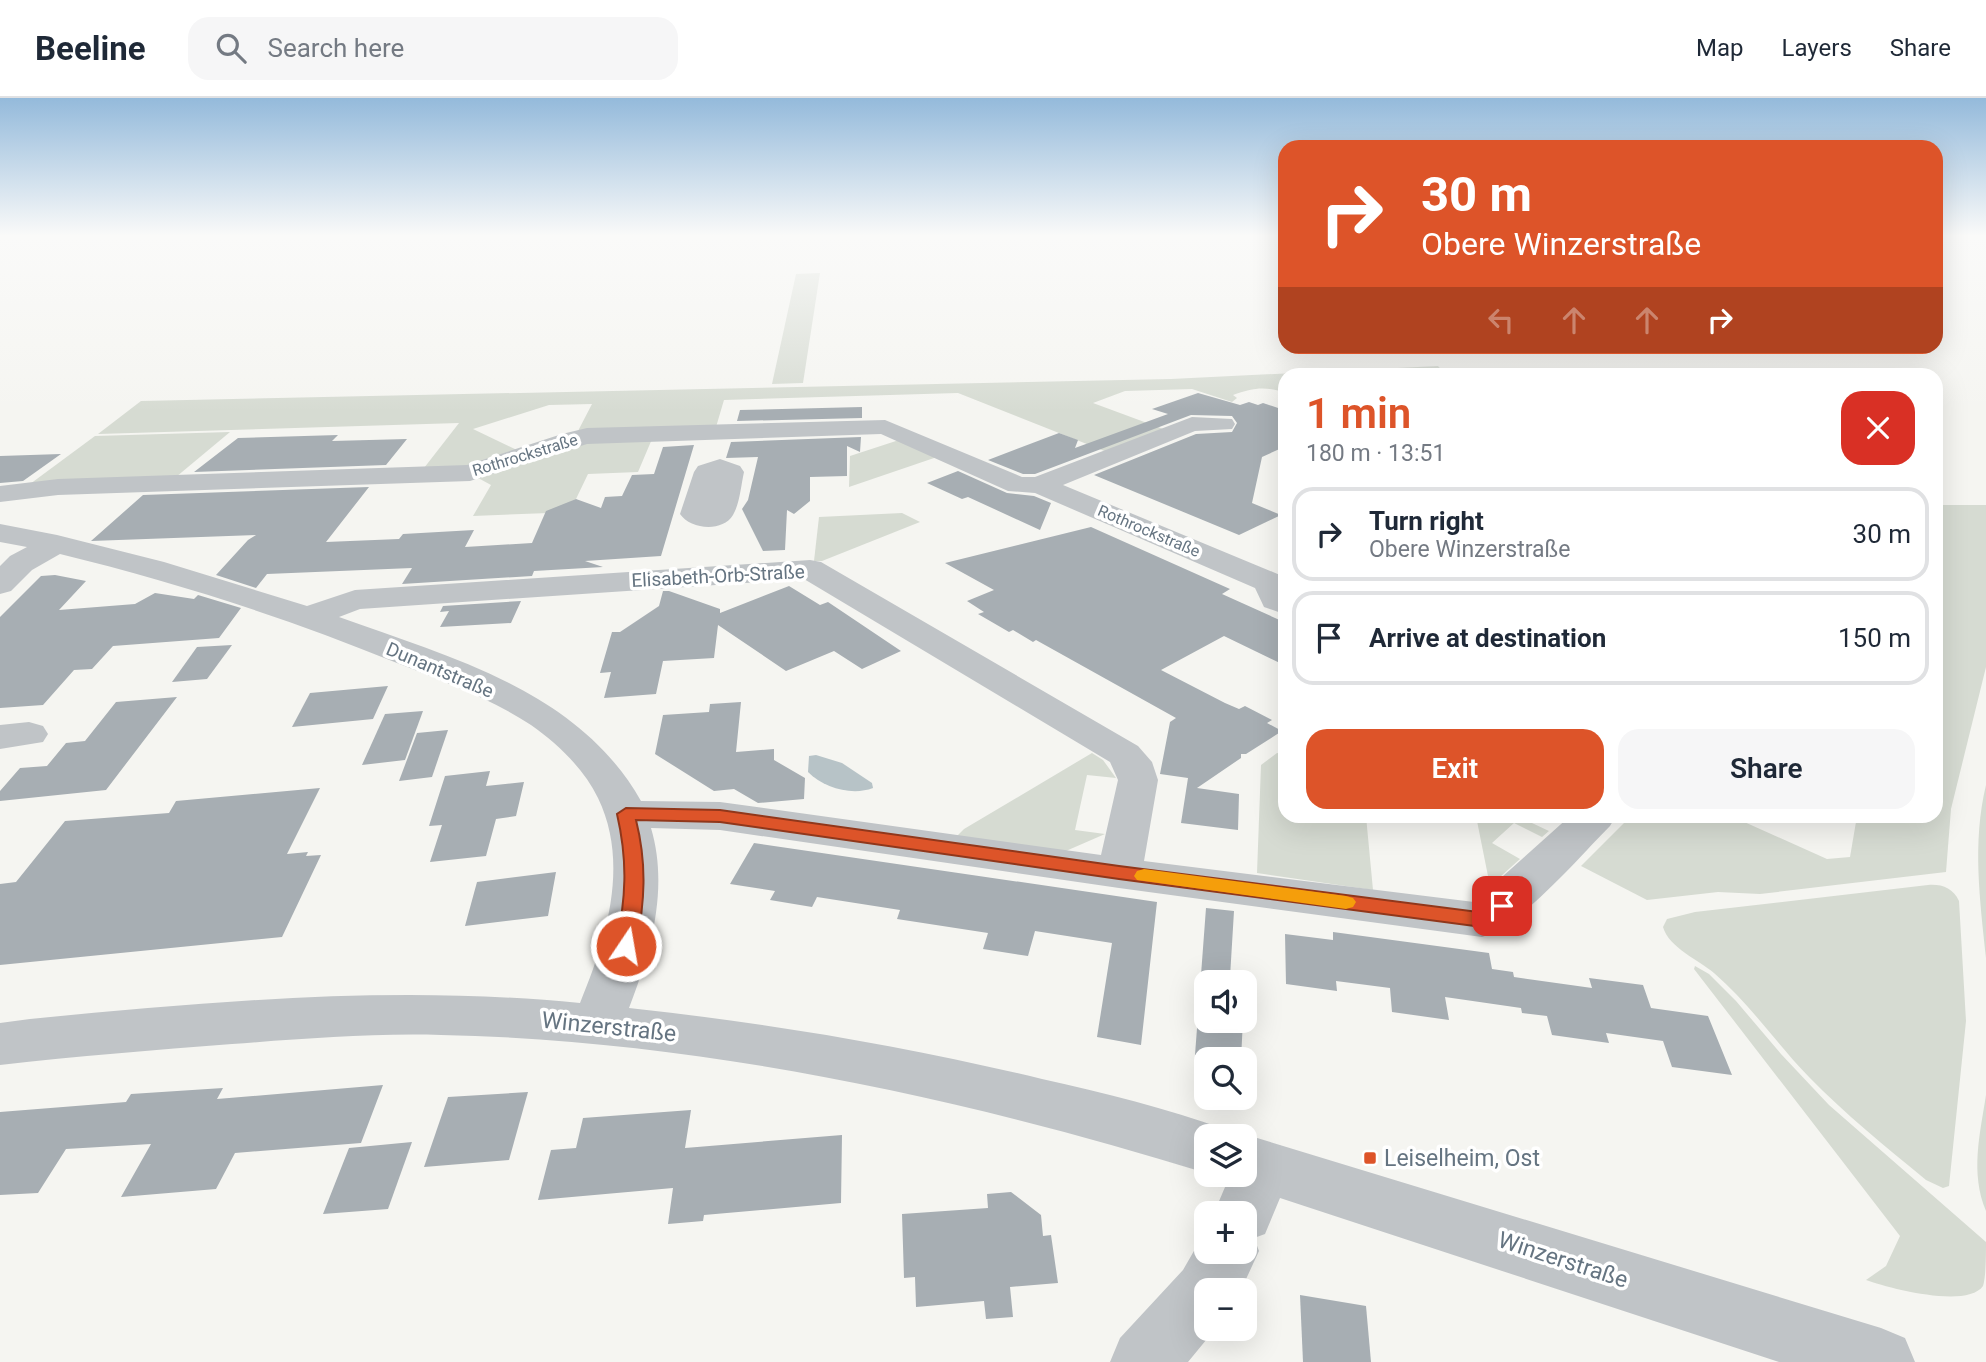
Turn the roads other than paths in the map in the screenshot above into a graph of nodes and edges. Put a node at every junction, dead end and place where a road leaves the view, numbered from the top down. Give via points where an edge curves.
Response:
1 (1223, 424) dead end
2 (730, 432) junction
3 (1039, 485) junction
4 (0, 494) edge
5 (0, 533) edge
6 (57, 544) junction
7 (699, 548) junction
8 (1271, 571) edge
9 (0, 584) edge
10 (1278, 601) edge
11 (309, 617) junction
12 (626, 814) junction
13 (1588, 823) edge
14 (1119, 873) junction
15 (596, 1025) junction
16 (0, 1044) edge
17 (1194, 1153) edge
18 (1257, 1177) edge
19 (1194, 1304) edge
20 (1144, 1362) edge
21 (1881, 1362) edge

1 - 3 street via 1192,424
2 - 3 street, Rothrockstraße via 885,426 1018,485
2 - 4 street, Rothrockstraße via 578,437 470,473 58,487
2 - 7 street via 720,467 731,472 720,513
3 - 8 street, Rothrockstraße
5 - 6 street, Dunantstraße
6 - 9 street via 21,563
6 - 11 street, Dunantstraße via 184,576
7 - 11 street, Elisabeth-Orb-Straße via 355,600
7 - 14 street, Elisabeth-Orb-Straße via 810,569 1115,747 1132,762 1138,780
8 - 10 street, Rothrockstraße via 1269,583
11 - 12 street, Dunantstraße via 435,666 543,716 586,752
12 - 14 street via 720,816
12 - 15 street, Dunantstraße via 635,903 614,983
13 - 14 street via 1482,920
15 - 16 street, Winzerstraße via 465,1015 341,1016
15 - 17 street, Winzerstraße via 802,1052 960,1081 1130,1125
18 - 21 street, Winzerstraße
19 - 20 street

